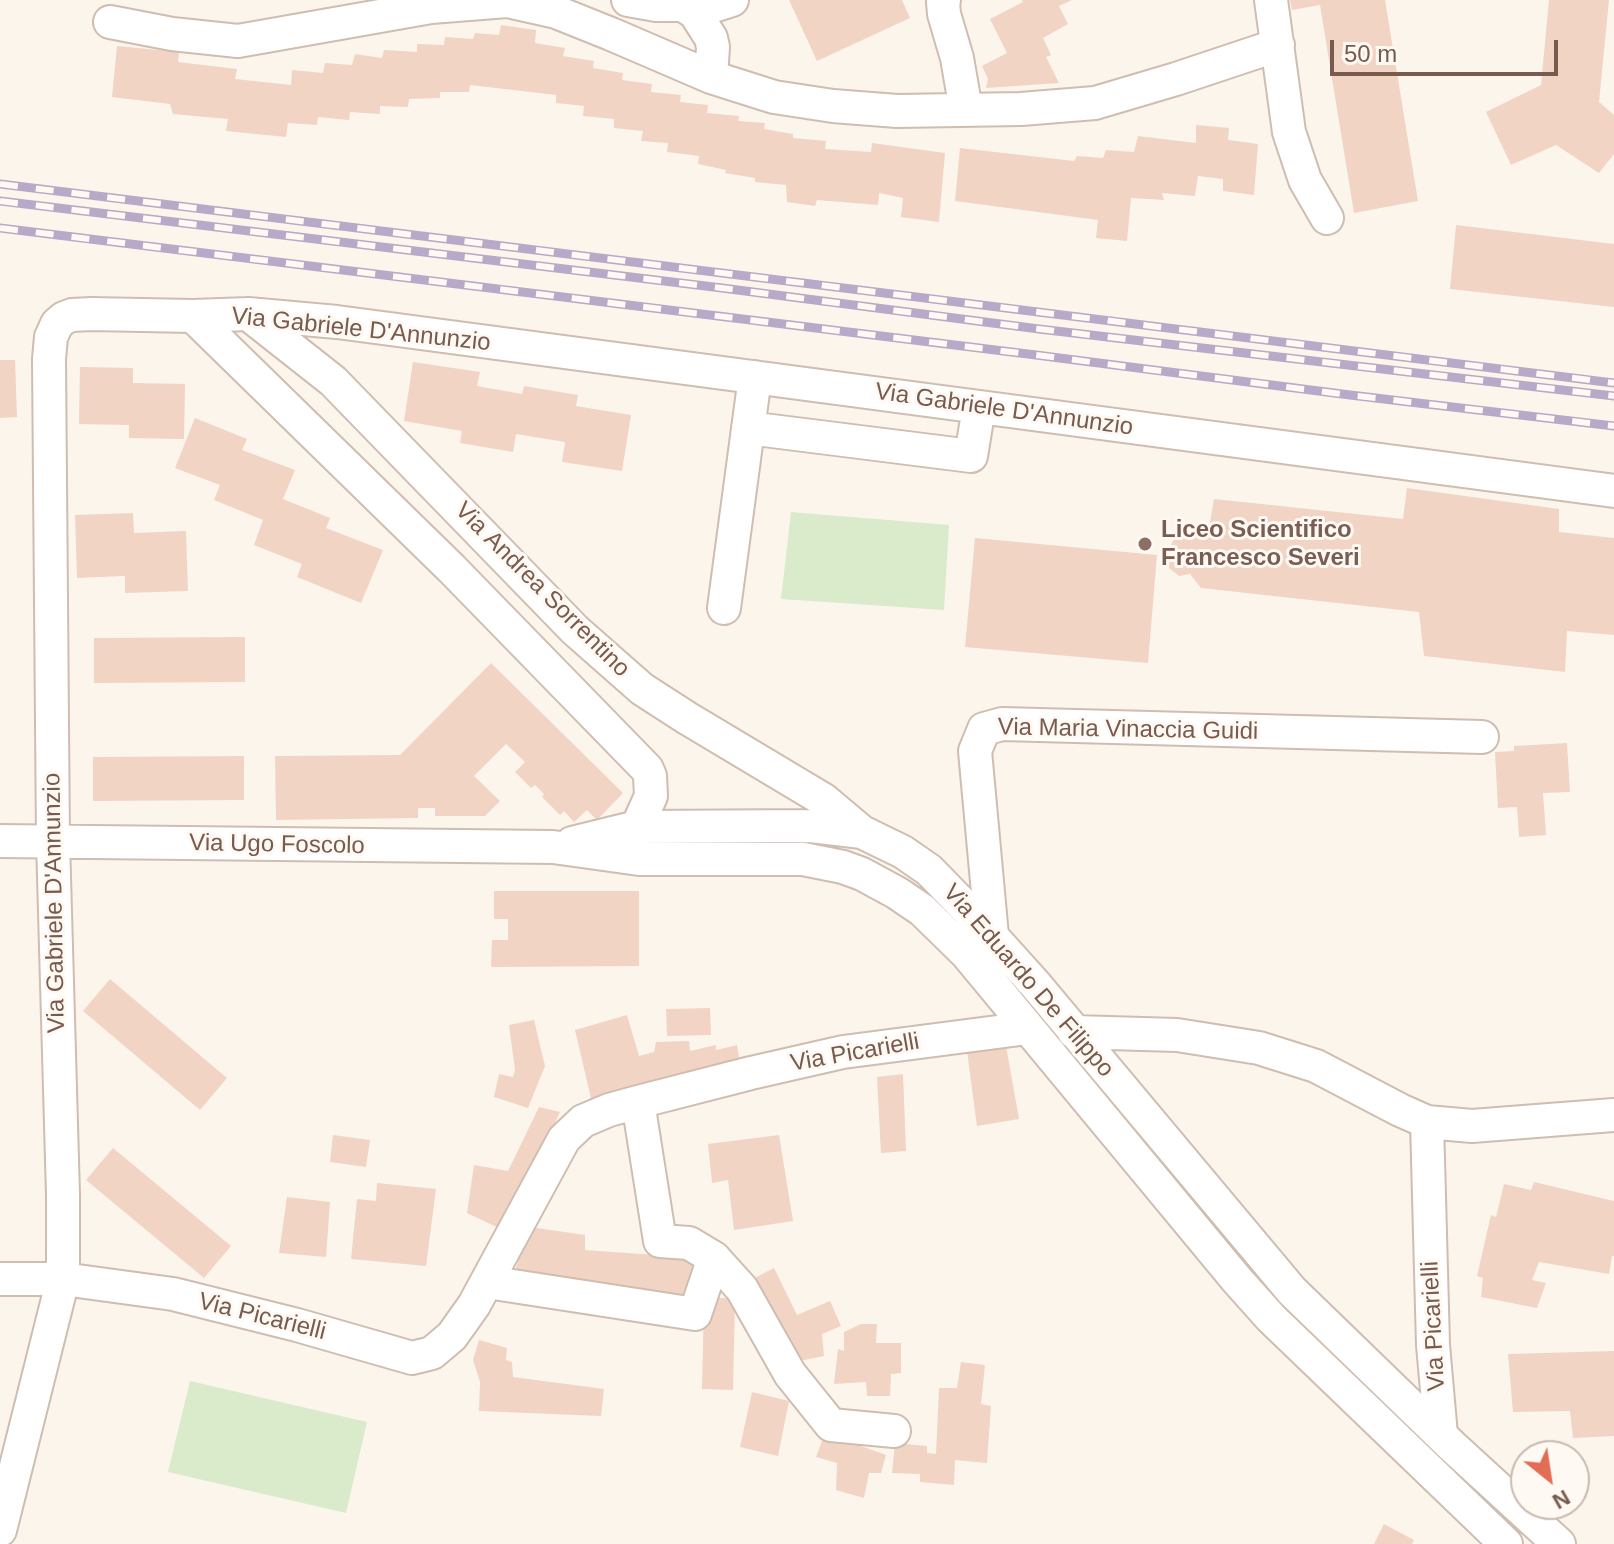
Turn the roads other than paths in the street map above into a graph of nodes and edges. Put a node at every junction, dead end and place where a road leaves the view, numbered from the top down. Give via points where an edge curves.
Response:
1 (628, 0) edge
2 (732, 0) edge
3 (944, 0) edge
4 (1271, 0) edge
5 (687, 7) junction
6 (110, 22) dead end
7 (1278, 45) junction
8 (711, 77) junction
9 (966, 110) junction
10 (1327, 218) dead end
11 (248, 314) junction
12 (193, 316) junction
13 (755, 377) junction
14 (979, 407) junction
15 (748, 428) junction
16 (1614, 491) edge
17 (724, 608) dead end
18 (1482, 737) dead end
19 (637, 827) junction
20 (862, 832) junction
21 (0, 841) edge
22 (53, 841) junction
23 (553, 847) junction
24 (992, 936) junction
25 (1028, 1028) junction
26 (1074, 1032) junction
27 (638, 1102) junction
28 (1614, 1115) edge
29 (1427, 1122) junction
30 (714, 1258) junction
31 (0, 1279) edge
32 (63, 1279) junction
33 (487, 1282) junction
34 (894, 1431) dead end
35 (1441, 1435) junction
36 (0, 1530) edge
37 (1506, 1544) edge
38 (1559, 1544) edge

1 - 5 street
2 - 5 street
3 - 9 street
4 - 7 street
5 - 8 street via 711,38
6 - 8 street via 238,41 431,7 507,1 556,12
7 - 9 street via 1095,103
7 - 10 street via 1289,132 1305,180
8 - 9 street via 774,97 833,106
11 - 12 street, Via Gabriele D'Annunzio
11 - 13 street, Via Gabriele D'Annunzio
11 - 20 street, Via Andrea Sorrentino via 333,381 575,630 642,689 813,793
12 - 19 street, Via Andrea Sorrentino via 647,769 651,796
12 - 22 street, Via Gabriele D'Annunzio via 72,315 57,324 51,337
13 - 14 street, Via Gabriele D'Annunzio
13 - 15 street
14 - 15 street via 971,456
14 - 16 street, Via Gabriele D'Annunzio
15 - 17 street
18 - 24 street, Via Maria Vinaccia Guidi via 1002,724 984,729 975,751
19 - 20 street, Via Eduardo De Filippo via 793,826
19 - 23 street, Via Eduardo De Filippo
20 - 24 street, Via Eduardo De Filippo via 929,870
21 - 22 street, Via Ugo Foscolo
22 - 23 street, Via Ugo Foscolo
22 - 32 street, Via Gabriele D'Annunzio
23 - 25 street, Via Eduardo De Filippo via 639,859 803,859 853,871 922,910 967,954
24 - 26 street, Via Eduardo De Filippo
25 - 27 street, Via Picarielli via 843,1052
25 - 37 street, Via Eduardo De Filippo via 1271,1318
26 - 29 street via 1177,1035 1259,1048 1316,1066
26 - 35 street, Via Eduardo De Filippo via 1292,1291
27 - 30 street via 660,1241 689,1243
27 - 33 street, Via Picarielli via 583,1121 564,1139
28 - 29 street via 1472,1126
29 - 35 street, Via Picarielli
30 - 33 street via 695,1314
30 - 34 street via 742,1289 790,1374 831,1425
31 - 32 street, Via Picarielli
32 - 33 street, Via Picarielli via 173,1294 412,1358 432,1353 452,1336
32 - 36 street, Via Gabriele D'Annunzio
35 - 38 street, Via Eduardo De Filippo

